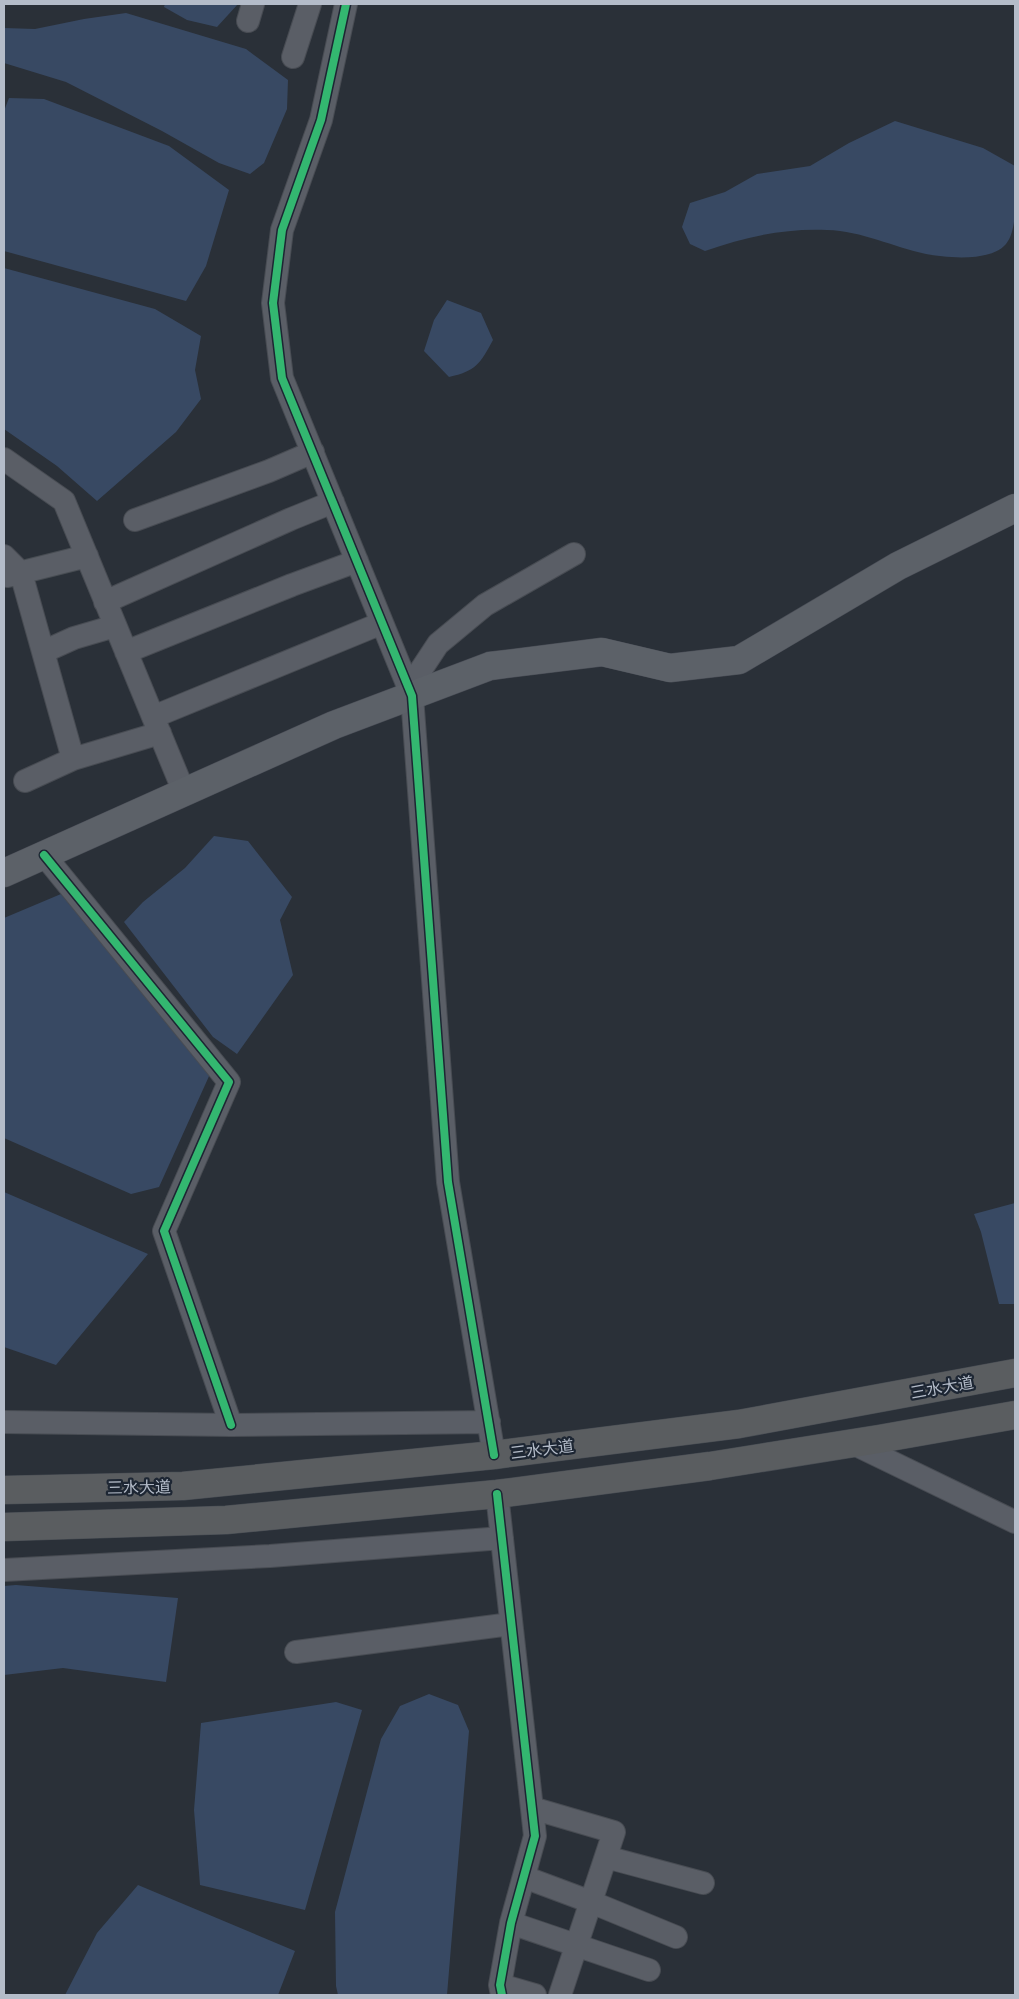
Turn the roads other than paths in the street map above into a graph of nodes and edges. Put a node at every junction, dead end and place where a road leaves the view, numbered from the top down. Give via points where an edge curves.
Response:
1 (310, 4) edge
2 (346, 4) edge
3 (293, 56) dead end
4 (313, 452) junction
5 (4, 459) edge
6 (333, 502) junction
7 (1015, 508) edge
8 (135, 520) dead end
9 (574, 554) dead end
10 (4, 556) edge
11 (87, 556) junction
12 (357, 561) junction
13 (12, 575) edge
14 (105, 602) junction
15 (382, 623) junction
16 (115, 626) junction
17 (43, 652) junction
18 (126, 652) junction
19 (410, 692) junction
20 (156, 725) junction
21 (73, 759) junction
22 (25, 781) dead end
23 (184, 792) junction
24 (44, 855) junction
25 (4, 873) edge
26 (1015, 1373) edge
27 (1015, 1415) edge
28 (4, 1422) edge
29 (489, 1422) junction
30 (232, 1425) junction
31 (852, 1444) junction
32 (494, 1454) junction
33 (4, 1490) edge
34 (497, 1494) junction
35 (1015, 1522) edge
36 (4, 1527) edge
37 (502, 1538) junction
38 (4, 1570) edge
39 (512, 1624) junction
40 (296, 1652) dead end
41 (532, 1808) junction
42 (606, 1856) junction
43 (524, 1877) junction
44 (703, 1883) dead end
45 (591, 1902) junction
46 (511, 1922) junction
47 (676, 1937) dead end
48 (577, 1944) junction
49 (649, 1970) dead end
50 (501, 1990) edge
51 (535, 1995) edge
52 (560, 1995) edge

1 - 3 street
2 - 4 street via 321,120 282,230 273,303 282,378
4 - 6 street
4 - 8 street
5 - 11 street via 64,501
6 - 12 street
6 - 14 street
7 - 19 main road via 898,566 739,660 670,668 602,652 490,666
9 - 19 street via 485,605 438,644
10 - 13 street
11 - 13 street
11 - 14 street
12 - 15 street
12 - 18 street
13 - 17 street
14 - 16 street
15 - 19 street
15 - 20 street
16 - 17 street via 74,638
16 - 18 street
17 - 21 street
18 - 20 street
19 - 23 main road
19 - 29 street via 448,1182
20 - 21 street
20 - 23 street
21 - 22 street
23 - 24 main road
24 - 25 main road
24 - 30 street via 229,1082 164,1231
26 - 32 highway, 三水大道 via 739,1424
27 - 31 highway
28 - 30 street
29 - 30 street
29 - 32 street
31 - 34 highway
31 - 35 street
32 - 33 highway, 三水大道 via 183,1486
34 - 36 highway via 226,1520
34 - 37 street
37 - 38 street via 262,1557
37 - 39 street
39 - 40 street
39 - 41 street
41 - 42 street via 614,1832
41 - 43 street via 535,1836
42 - 44 street
42 - 45 street
43 - 45 street
43 - 46 street
45 - 47 street
45 - 48 street
46 - 48 street
46 - 50 street
48 - 49 street
48 - 52 street
50 - 51 street

